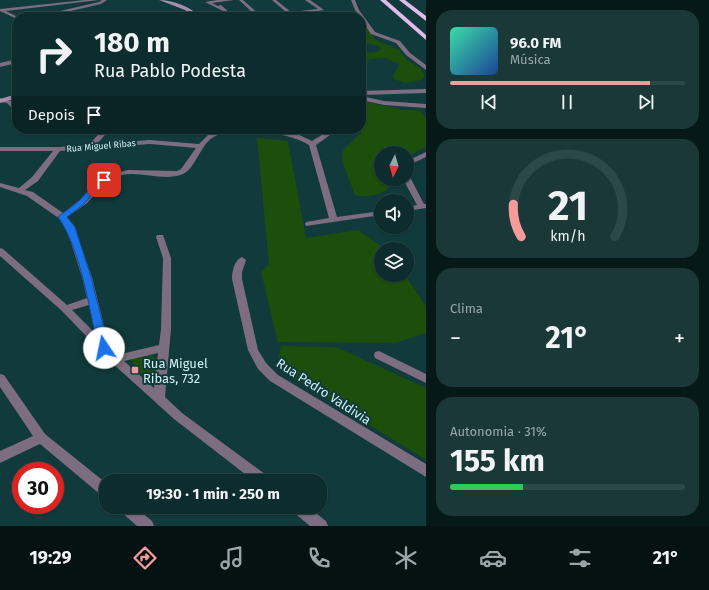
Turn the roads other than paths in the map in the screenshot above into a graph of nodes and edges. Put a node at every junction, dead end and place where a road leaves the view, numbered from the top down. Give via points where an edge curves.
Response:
1 (97, 0) edge
2 (105, 0) edge
3 (161, 0) edge
4 (232, 0) edge
5 (241, 0) edge
6 (274, 0) edge
7 (307, 0) edge
8 (353, 0) edge
9 (382, 0) edge
10 (402, 0) edge
11 (214, 2) junction
12 (1, 9) edge
13 (224, 10) junction
14 (61, 12) edge
15 (190, 12) edge
16 (226, 12) edge
17 (254, 12) edge
18 (289, 12) edge
19 (306, 12) edge
20 (358, 12) edge
21 (12, 15) edge
22 (426, 19) edge
23 (366, 25) edge
24 (426, 38) edge
25 (12, 62) edge
26 (0, 65) edge
27 (426, 68) edge
28 (426, 91) edge
29 (366, 93) edge
30 (12, 98) edge
31 (366, 99) edge
32 (12, 100) edge
33 (2, 101) edge
34 (426, 106) edge
35 (12, 108) edge
36 (103, 134) edge
37 (215, 134) edge
38 (288, 134) edge
39 (328, 134) edge
40 (312, 144) junction
41 (91, 146) junction
42 (202, 146) junction
43 (0, 149) edge
44 (58, 150) junction
45 (426, 154) edge
46 (414, 160) edge
47 (0, 185) edge
48 (411, 186) edge
49 (22, 190) junction
50 (424, 207) edge
51 (414, 208) edge
52 (374, 214) edge
53 (63, 217) junction
54 (334, 220) junction
55 (309, 224) dead end
56 (160, 237) dead end
57 (0, 251) edge
58 (242, 260) dead end
59 (92, 300) junction
60 (65, 309) junction
61 (104, 348) junction
62 (163, 348) junction
63 (379, 355) dead end
64 (115, 359) junction
65 (0, 378) edge
66 (426, 379) edge
67 (159, 398) junction
68 (41, 438) junction
69 (0, 457) edge
70 (426, 471) edge
71 (255, 474) edge
72 (99, 485) edge
73 (133, 514) edge
74 (306, 514) edge
75 (147, 526) edge
76 (322, 526) edge

1 - 12 street
2 - 14 street
3 - 15 main road
4 - 11 street
5 - 17 street
6 - 18 street
7 - 19 street via 322,10
8 - 20 street
9 - 24 highway
10 - 22 highway
11 - 13 street
11 - 13 street via 206,3
12 - 21 street
13 - 16 street
23 - 27 street via 373,34 398,42
25 - 26 street
28 - 29 street
30 - 33 main road
31 - 34 street
32 - 33 street
33 - 35 street
36 - 41 street
37 - 42 street
38 - 40 street
39 - 40 street
40 - 54 street
41 - 42 street, Rua Miguel Ribas via 150,142
41 - 44 street, Rua Miguel Ribas
42 - 53 street via 184,171 178,174 140,171 114,175 96,185 81,204
43 - 44 street, Rua Miguel Ribas
44 - 49 street via 35,179
45 - 46 street
47 - 49 street
48 - 50 street
49 - 53 street
50 - 51 street
52 - 54 street
53 - 59 street via 70,227
54 - 55 street
56 - 62 street via 167,258 166,329
57 - 60 street
58 - 70 street, Rua Pedro Valdivia via 237,272 238,285 253,350 262,366 274,378
59 - 60 street
59 - 61 street
60 - 61 street
61 - 64 street
62 - 64 street
62 - 67 street
63 - 66 street
64 - 67 street
65 - 68 street
67 - 71 street via 178,416
68 - 69 street
68 - 72 street
73 - 75 street
74 - 76 street

